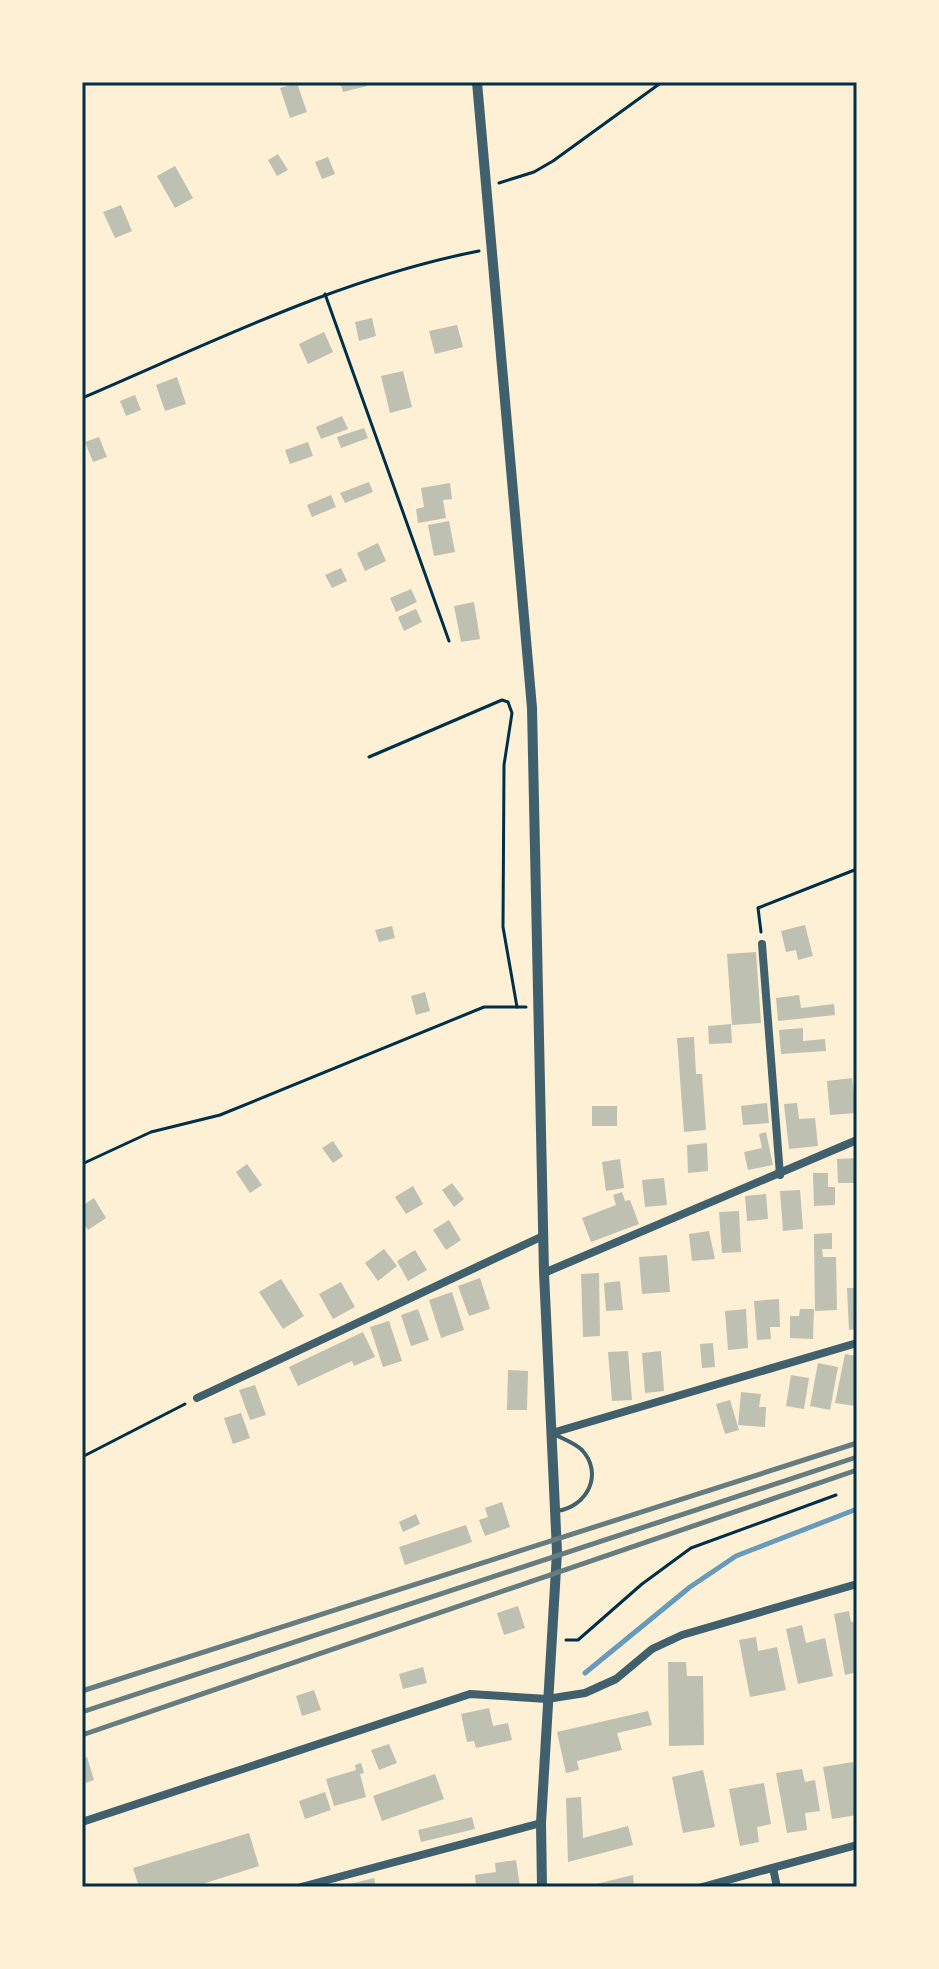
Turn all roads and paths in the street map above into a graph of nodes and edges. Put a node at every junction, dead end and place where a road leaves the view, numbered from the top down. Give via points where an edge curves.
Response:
1 (477, 82) edge
2 (662, 82) edge
3 (488, 186) junction
4 (493, 248) junction
5 (325, 294) junction
6 (82, 398) edge
7 (449, 641) dead end
8 (369, 757) dead end
9 (857, 869) edge
10 (762, 944) joint
11 (517, 1007) junction
12 (538, 1007) junction
13 (857, 1140) edge
14 (82, 1164) edge
15 (780, 1175) junction
16 (543, 1236) junction
17 (544, 1273) junction
18 (857, 1343) edge
19 (197, 1398) joint
20 (552, 1433) junction
21 (82, 1457) edge
22 (836, 1495) dead end
23 (554, 1512) junction
24 (857, 1584) edge
25 (551, 1641) junction
26 (547, 1699) junction
27 (82, 1822) edge
28 (541, 1823) junction
29 (857, 1845) edge
30 (773, 1868) junction
31 (301, 1887) edge
32 (542, 1887) edge
33 (702, 1887) edge
34 (777, 1887) edge

1 - 3 street
2 - 3 path via 553,161
3 - 4 street
4 - 5 path
4 - 12 street via 532,708
5 - 6 path
5 - 7 path
8 - 11 path via 494,703 508,702 512,713 504,765 503,927
9 - 10 path via 758,908
10 - 15 street
11 - 12 path
11 - 14 path via 484,1007 220,1115 151,1132
12 - 16 street
13 - 15 street
15 - 17 street
16 - 17 street
16 - 19 street
17 - 20 street
18 - 20 street
19 - 21 path
20 - 23 street
20 - 23 lane via 582,1451 591,1478 579,1505
22 - 25 path via 691,1548 578,1640
23 - 25 street
24 - 26 street via 682,1635 652,1649 616,1679 585,1693
25 - 26 street
26 - 27 street via 470,1694
26 - 28 street
28 - 31 street
28 - 32 street
29 - 30 street
30 - 33 street
30 - 34 street

